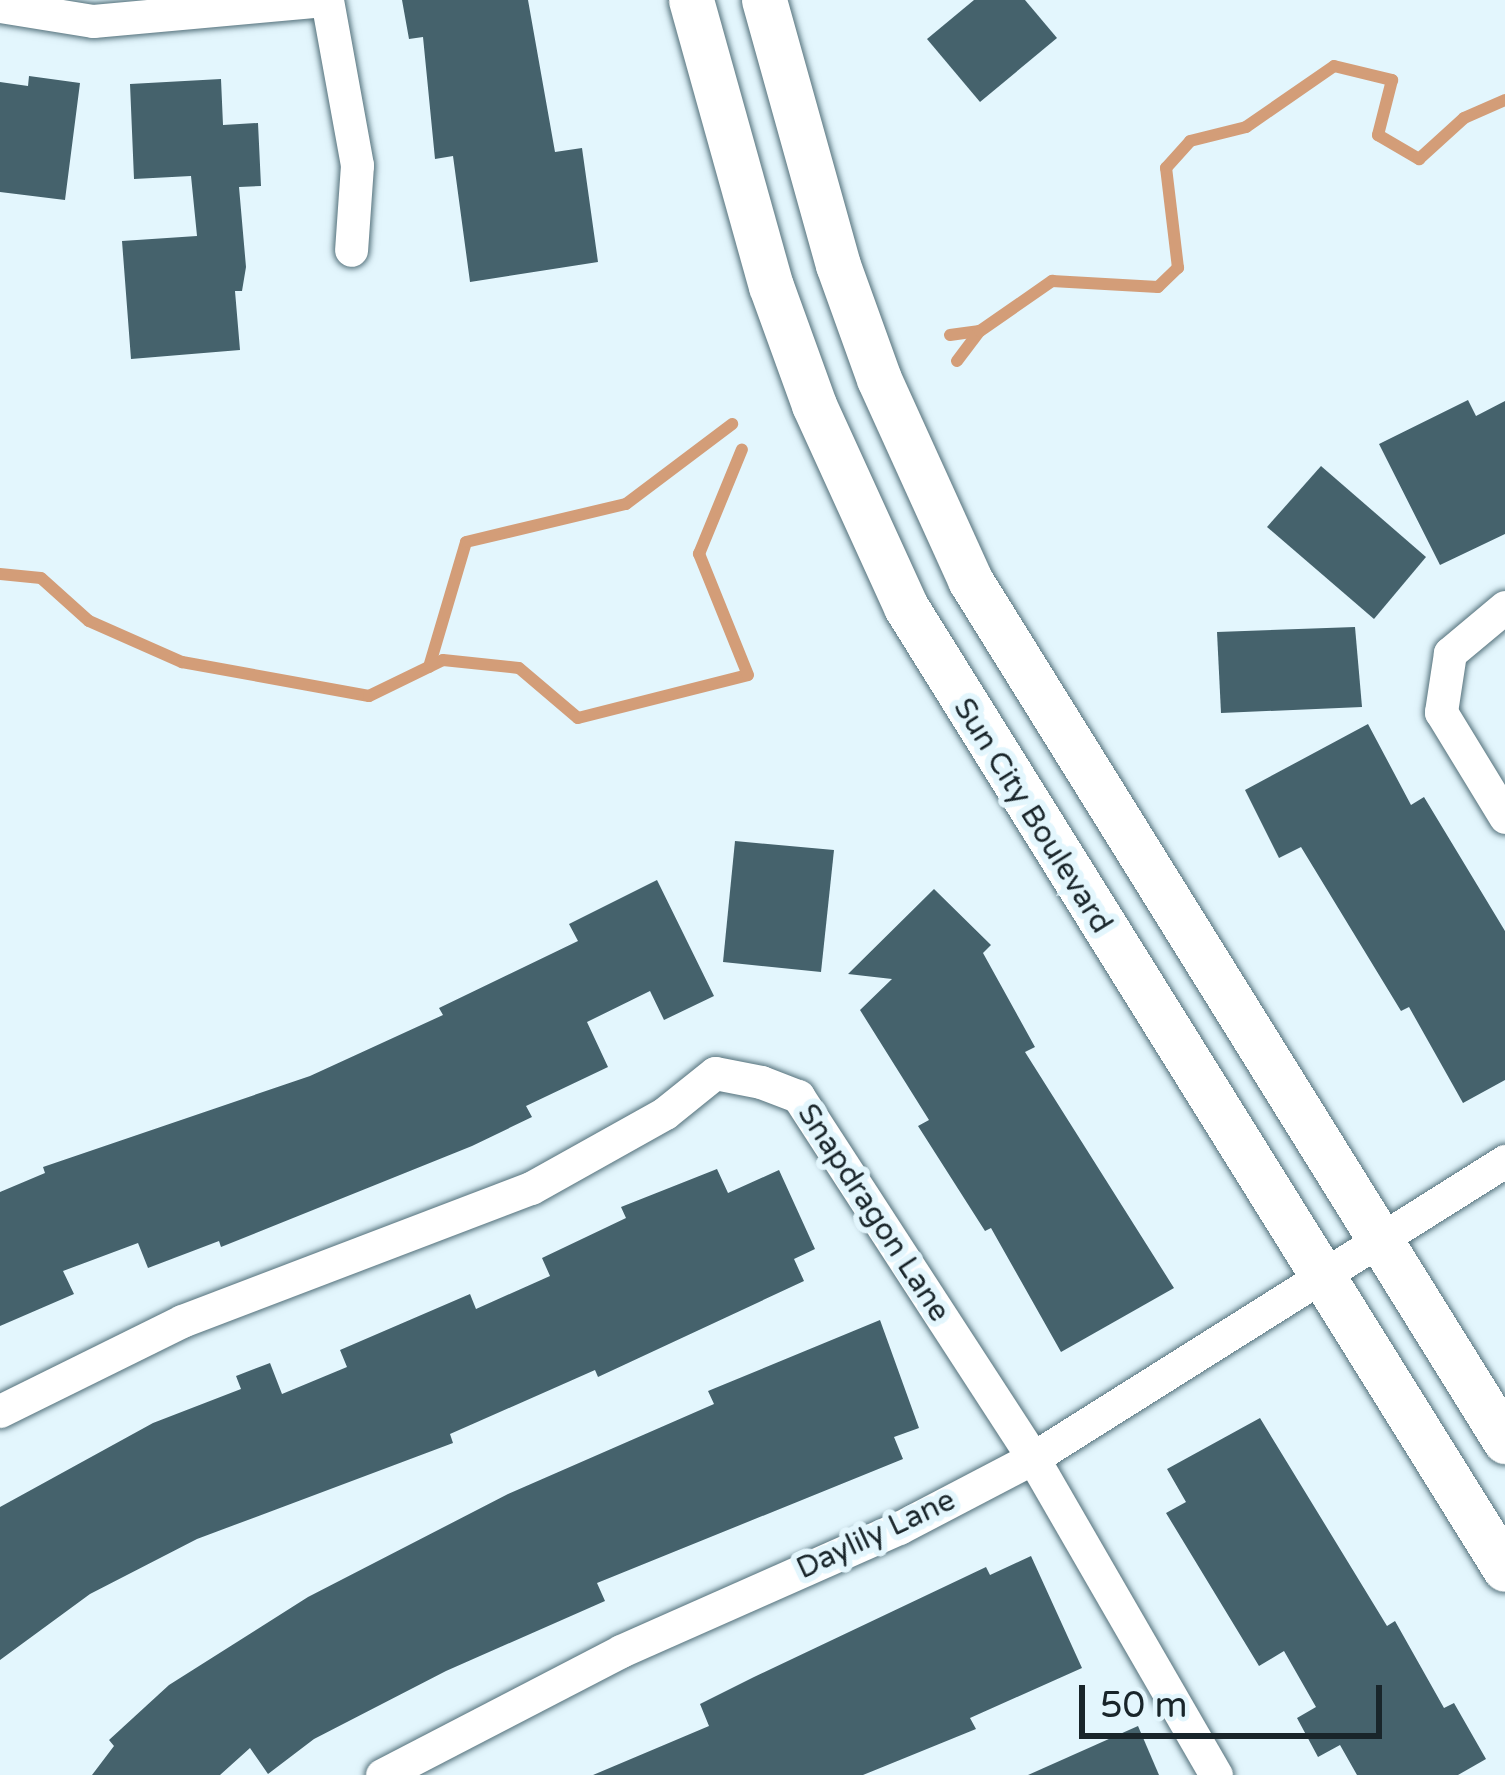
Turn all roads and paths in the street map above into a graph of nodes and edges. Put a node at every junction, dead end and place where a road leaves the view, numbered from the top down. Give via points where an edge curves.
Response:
1 (326, 0) edge
2 (692, 0) edge
3 (764, 0) edge
4 (0, 6) edge
5 (351, 250) dead end
6 (1505, 607) edge
7 (1505, 817) edge
8 (1505, 1161) edge
9 (1350, 1260) junction
10 (0, 1411) edge
11 (1505, 1441) edge
12 (1033, 1458) junction
13 (1505, 1569) edge
14 (382, 1775) edge
15 (1216, 1775) edge

1 - 4 street via 93,21
1 - 5 street via 357,165
2 - 9 street, Sun City Boulevard via 771,286 814,405 906,607
3 - 9 street, Sun City Boulevard via 838,265 879,379 970,580
6 - 7 street via 1450,653 1442,712
8 - 9 street, Daylily Lane
9 - 11 street, Sun City Boulevard
9 - 12 street, Daylily Lane
9 - 13 street, Sun City Boulevard
10 - 12 street, Snapdragon Lane via 182,1321 531,1187 664,1113 715,1072 798,1096
12 - 14 street, Daylily Lane via 899,1528 621,1651
12 - 15 street, Snapdragon Lane

